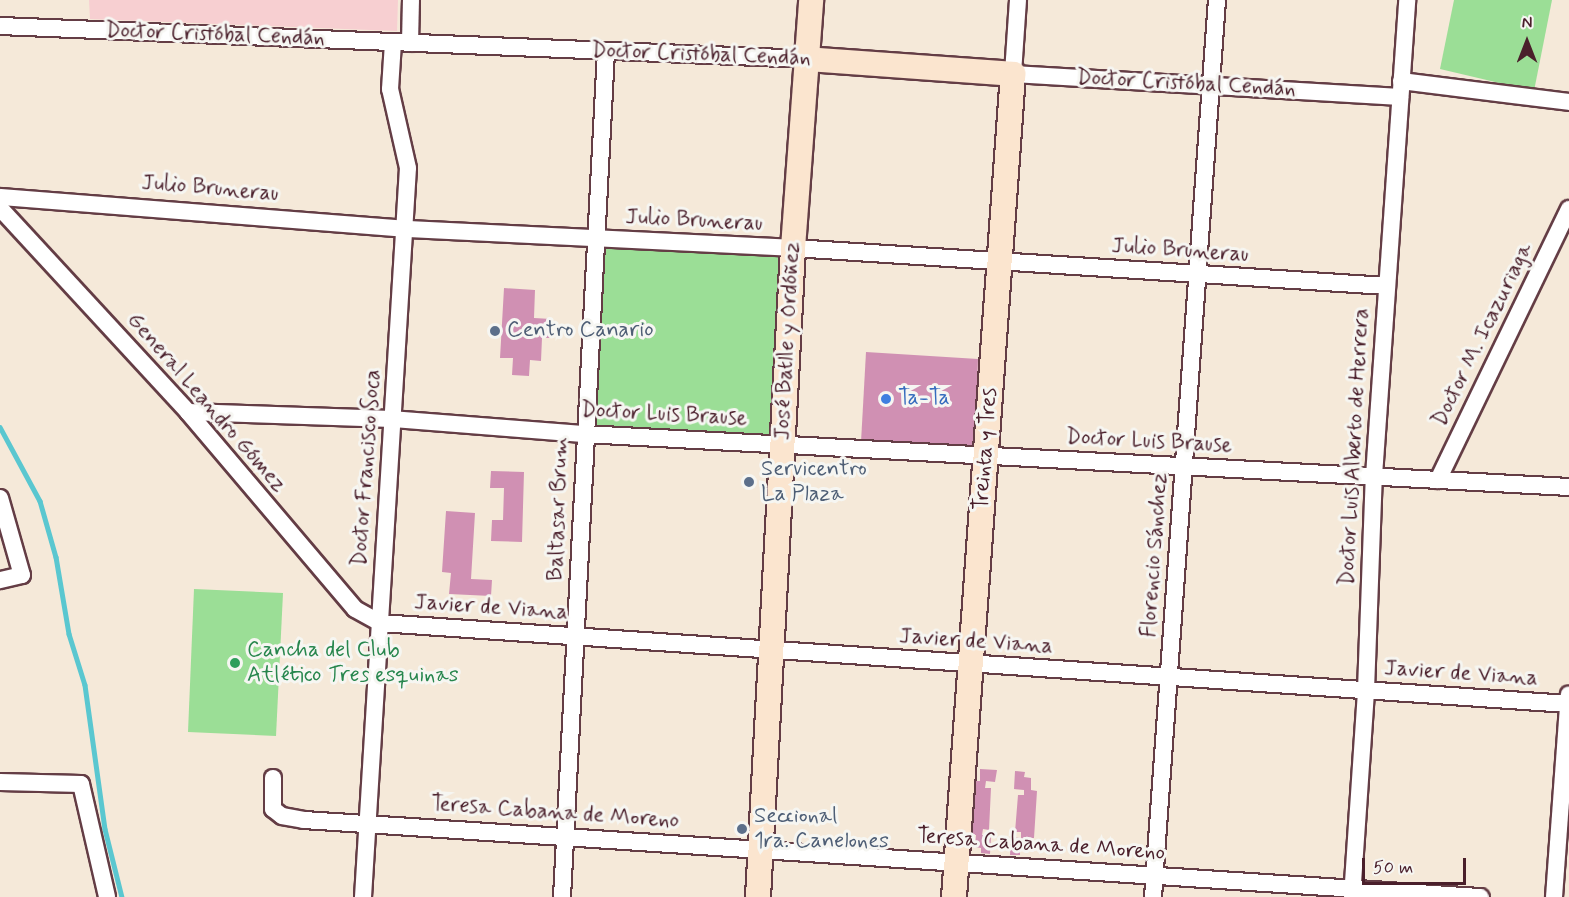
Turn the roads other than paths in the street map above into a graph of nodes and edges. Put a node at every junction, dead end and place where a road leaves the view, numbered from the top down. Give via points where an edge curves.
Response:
1 (411, 0) edge
2 (811, 0) edge
3 (1018, 0) edge
4 (1217, 0) edge
5 (1407, 0) edge
6 (0, 26) edge
7 (402, 43) junction
8 (606, 51) junction
9 (806, 59) junction
10 (1013, 74) junction
11 (1211, 86) junction
12 (1401, 89) junction
13 (1569, 102) edge
14 (0, 197) edge
15 (0, 208) edge
16 (1569, 209) edge
17 (405, 229) junction
18 (598, 239) junction
19 (793, 248) junction
20 (999, 262) junction
21 (1197, 274) junction
22 (1387, 286) junction
23 (188, 412) junction
24 (392, 419) junction
25 (584, 434) junction
26 (782, 444) junction
27 (986, 456) junction
28 (1184, 467) junction
29 (1374, 476) junction
30 (1438, 480) junction
31 (1569, 487) edge
32 (0, 498) edge
33 (0, 580) edge
34 (380, 624) junction
35 (578, 637) junction
36 (773, 652) junction
37 (971, 664) junction
38 (1168, 677) junction
39 (1366, 690) junction
40 (1569, 694) edge
41 (1569, 704) edge
42 (273, 778) dead end
43 (0, 782) edge
44 (366, 823) junction
45 (567, 837) junction
46 (761, 849) junction
47 (956, 861) junction
48 (1154, 876) junction
49 (1352, 893) edge
50 (107, 897) edge
51 (363, 897) edge
52 (562, 897) edge
53 (758, 897) edge
54 (954, 897) edge
55 (1153, 897) edge
56 (1480, 897) edge
57 (1554, 897) edge

1 - 7 street, Doctor Francisco Soca
2 - 9 street, José Batlle y Ordóñez
3 - 10 street, Treinta y Tres
4 - 11 street, Florencio Sánchez
5 - 12 street, Doctor Luis Alberto de Herrera
6 - 7 street, Doctor Cristóbal Cendán
7 - 8 street, Doctor Cristóbal Cendán
7 - 17 street, Doctor Francisco Soca via 390,89 408,168
8 - 9 street, Doctor Cristóbal Cendán
8 - 18 street, Baltasar Brum
9 - 10 street, Doctor Cristóbal Cendán
9 - 19 street, José Batlle y Ordóñez
10 - 11 street, Doctor Cristóbal Cendán
10 - 20 street, Treinta y Tres
11 - 12 street, Doctor Cristóbal Cendán
11 - 21 street, Florencio Sánchez
12 - 13 street, Doctor Cristóbal Cendán
12 - 22 street, Doctor Luis Alberto de Herrera
14 - 17 street, Julio Brunerau
15 - 23 street, General Leandro Gómez
16 - 30 street, Doctor M. Icazuriaga
17 - 18 street, Julio Brunerau
17 - 24 street, Doctor Francisco Soca
18 - 19 street, Julio Brunerau
18 - 25 street, Baltasar Brum
19 - 20 street, Julio Brunerau
19 - 26 street, José Batlle y Ordóñez
20 - 21 street, Julio Brunerau
20 - 27 street, Treinta y Tres
21 - 22 street, Julio Brunerau
21 - 28 street, Florencio Sánchez
22 - 29 street, Doctor Luis Alberto de Herrera
23 - 24 street, Doctor Luis Brause
23 - 34 street, General Leandro Gómez via 356,609
24 - 25 street, Doctor Luis Brause
24 - 34 street, Doctor Francisco Soca
25 - 26 street, Doctor Luis Brause
25 - 35 street, Baltasar Brum
26 - 27 street, Doctor Luis Brause
26 - 36 street, José Batlle y Ordóñez
27 - 28 street, Doctor Luis Brause
27 - 37 street, Treinta y Tres
28 - 29 street, Doctor Luis Brause
28 - 38 street, Florencio Sánchez
29 - 30 street, Doctor Luis Brause
29 - 39 street, Doctor Luis Alberto de Herrera
30 - 31 street, Doctor Luis Brause
32 - 33 street via 22,575
34 - 35 street, Javier de Viana
34 - 44 street, Doctor Francisco Soca
35 - 36 street, Javier de Viana
35 - 45 street, Baltasar Brum
36 - 37 street, Javier de Viana
36 - 46 street, José Batlle y Ordóñez
37 - 38 street, Javier de Viana
37 - 47 street, Treinta y Tres
38 - 39 street, Javier de Viana
38 - 48 street, Florencio Sánchez
39 - 41 street, Javier de Viana
39 - 49 street, Doctor Luis Alberto de Herrera
40 - 41 street
41 - 57 street
42 - 44 street, Teresa Cabana de Moreno via 273,809 282,816
43 - 50 street via 81,784
44 - 45 street, Teresa Cabana de Moreno
44 - 51 street, Doctor Francisco Soca
45 - 46 street, Teresa Cabana de Moreno
45 - 52 street, Baltasar Brum
46 - 47 street, Teresa Cabana de Moreno
46 - 53 street, José Batlle y Ordóñez
47 - 48 street, Teresa Cabana de Moreno
47 - 54 street, Treinta y Tres
48 - 49 street, Teresa Cabana de Moreno
48 - 55 street, Florencio Sánchez
49 - 56 street, Teresa Cabana de Moreno

